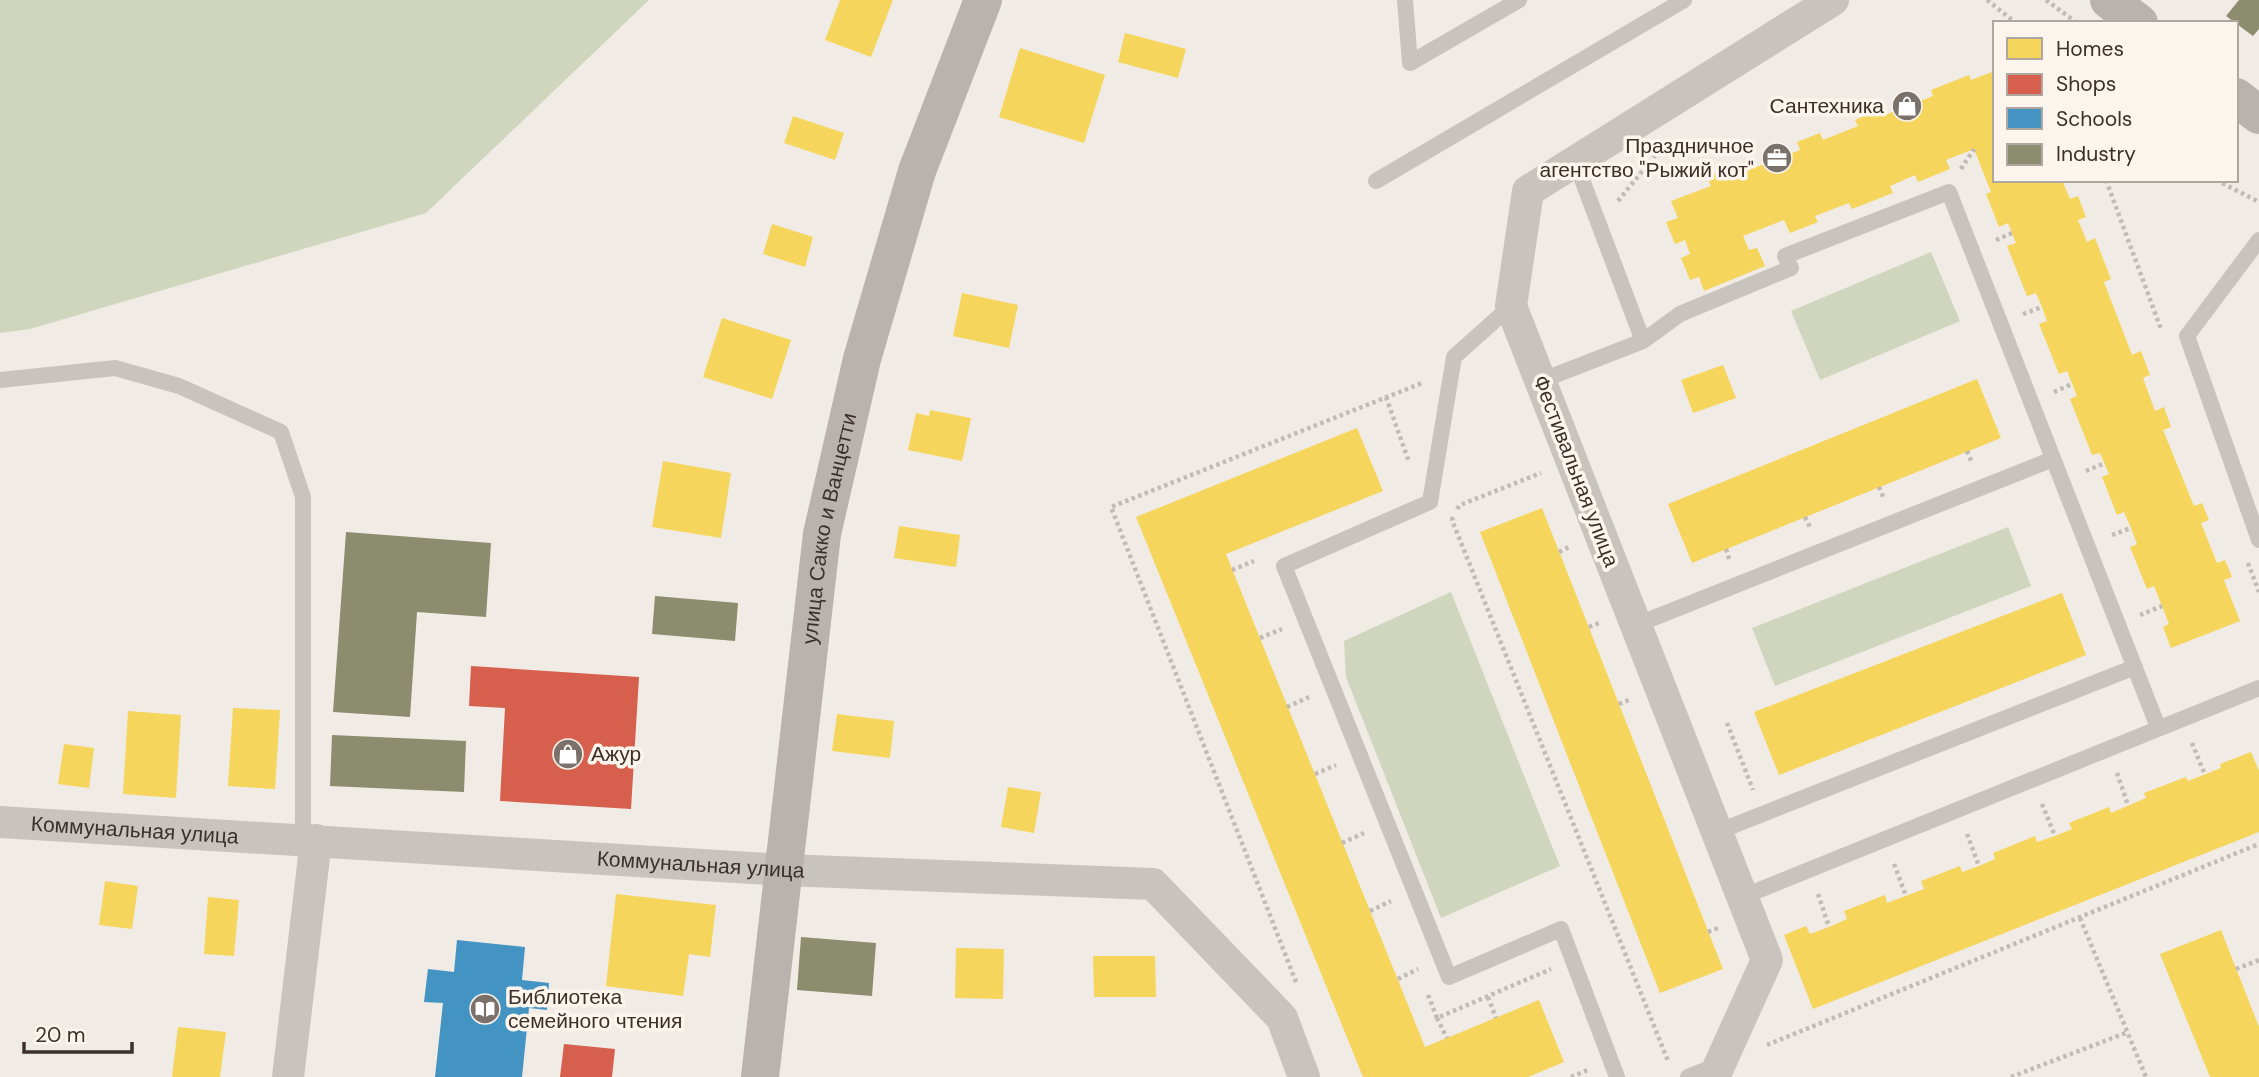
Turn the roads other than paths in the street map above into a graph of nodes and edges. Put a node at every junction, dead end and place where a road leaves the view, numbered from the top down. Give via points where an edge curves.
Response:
1 (983, 0) edge
2 (1405, 0) edge
3 (1519, 0) edge
4 (1684, 0) edge
5 (1833, 0) edge
6 (2109, 0) edge
7 (2135, 21) edge
8 (2238, 99) edge
9 (2259, 115) edge
10 (1575, 161) junction
11 (1376, 181) dead end
12 (2259, 240) edge
13 (1511, 306) junction
14 (1643, 341) junction
15 (0, 380) edge
16 (1541, 381) junction
17 (2053, 459) junction
18 (2259, 541) edge
19 (1636, 625) junction
20 (2134, 667) junction
21 (2259, 688) edge
22 (2158, 727) junction
23 (0, 822) edge
24 (1717, 832) junction
25 (309, 840) junction
26 (784, 870) junction
27 (1742, 897) junction
28 (1717, 1071) edge
29 (288, 1077) edge
30 (760, 1077) edge
31 (1304, 1077) edge
32 (1617, 1077) edge
33 (1688, 1077) edge

1 - 26 street, улица Сакко и Ванцетти via 917,171 849,412 822,534
2 - 3 lane via 1410,63
4 - 11 lane
5 - 10 street
6 - 7 street
8 - 9 street
10 - 13 street via 1528,191
10 - 14 lane
12 - 18 lane via 2187,336
13 - 16 street, Фестивальная улица
13 - 32 lane via 1454,357 1430,502 1284,566 1449,977 1561,929
14 - 16 lane
14 - 17 lane via 1680,314 1791,268 1784,256 1949,192
15 - 25 lane via 115,368 179,386 281,432 303,497
16 - 19 street, Фестивальная улица
17 - 19 lane
17 - 20 lane
19 - 24 street, Фестивальная улица
20 - 22 lane
20 - 24 lane
21 - 22 lane
22 - 27 lane
23 - 25 street, Коммунальная улица
24 - 27 street, Фестивальная улица
25 - 26 street, Коммунальная улица
25 - 29 street
26 - 30 street, улица Сакко и Ванцетти
26 - 31 street, Коммунальная улица via 1153,884 1282,1018
27 - 28 street, Фестивальная улица via 1767,960
28 - 33 lane

